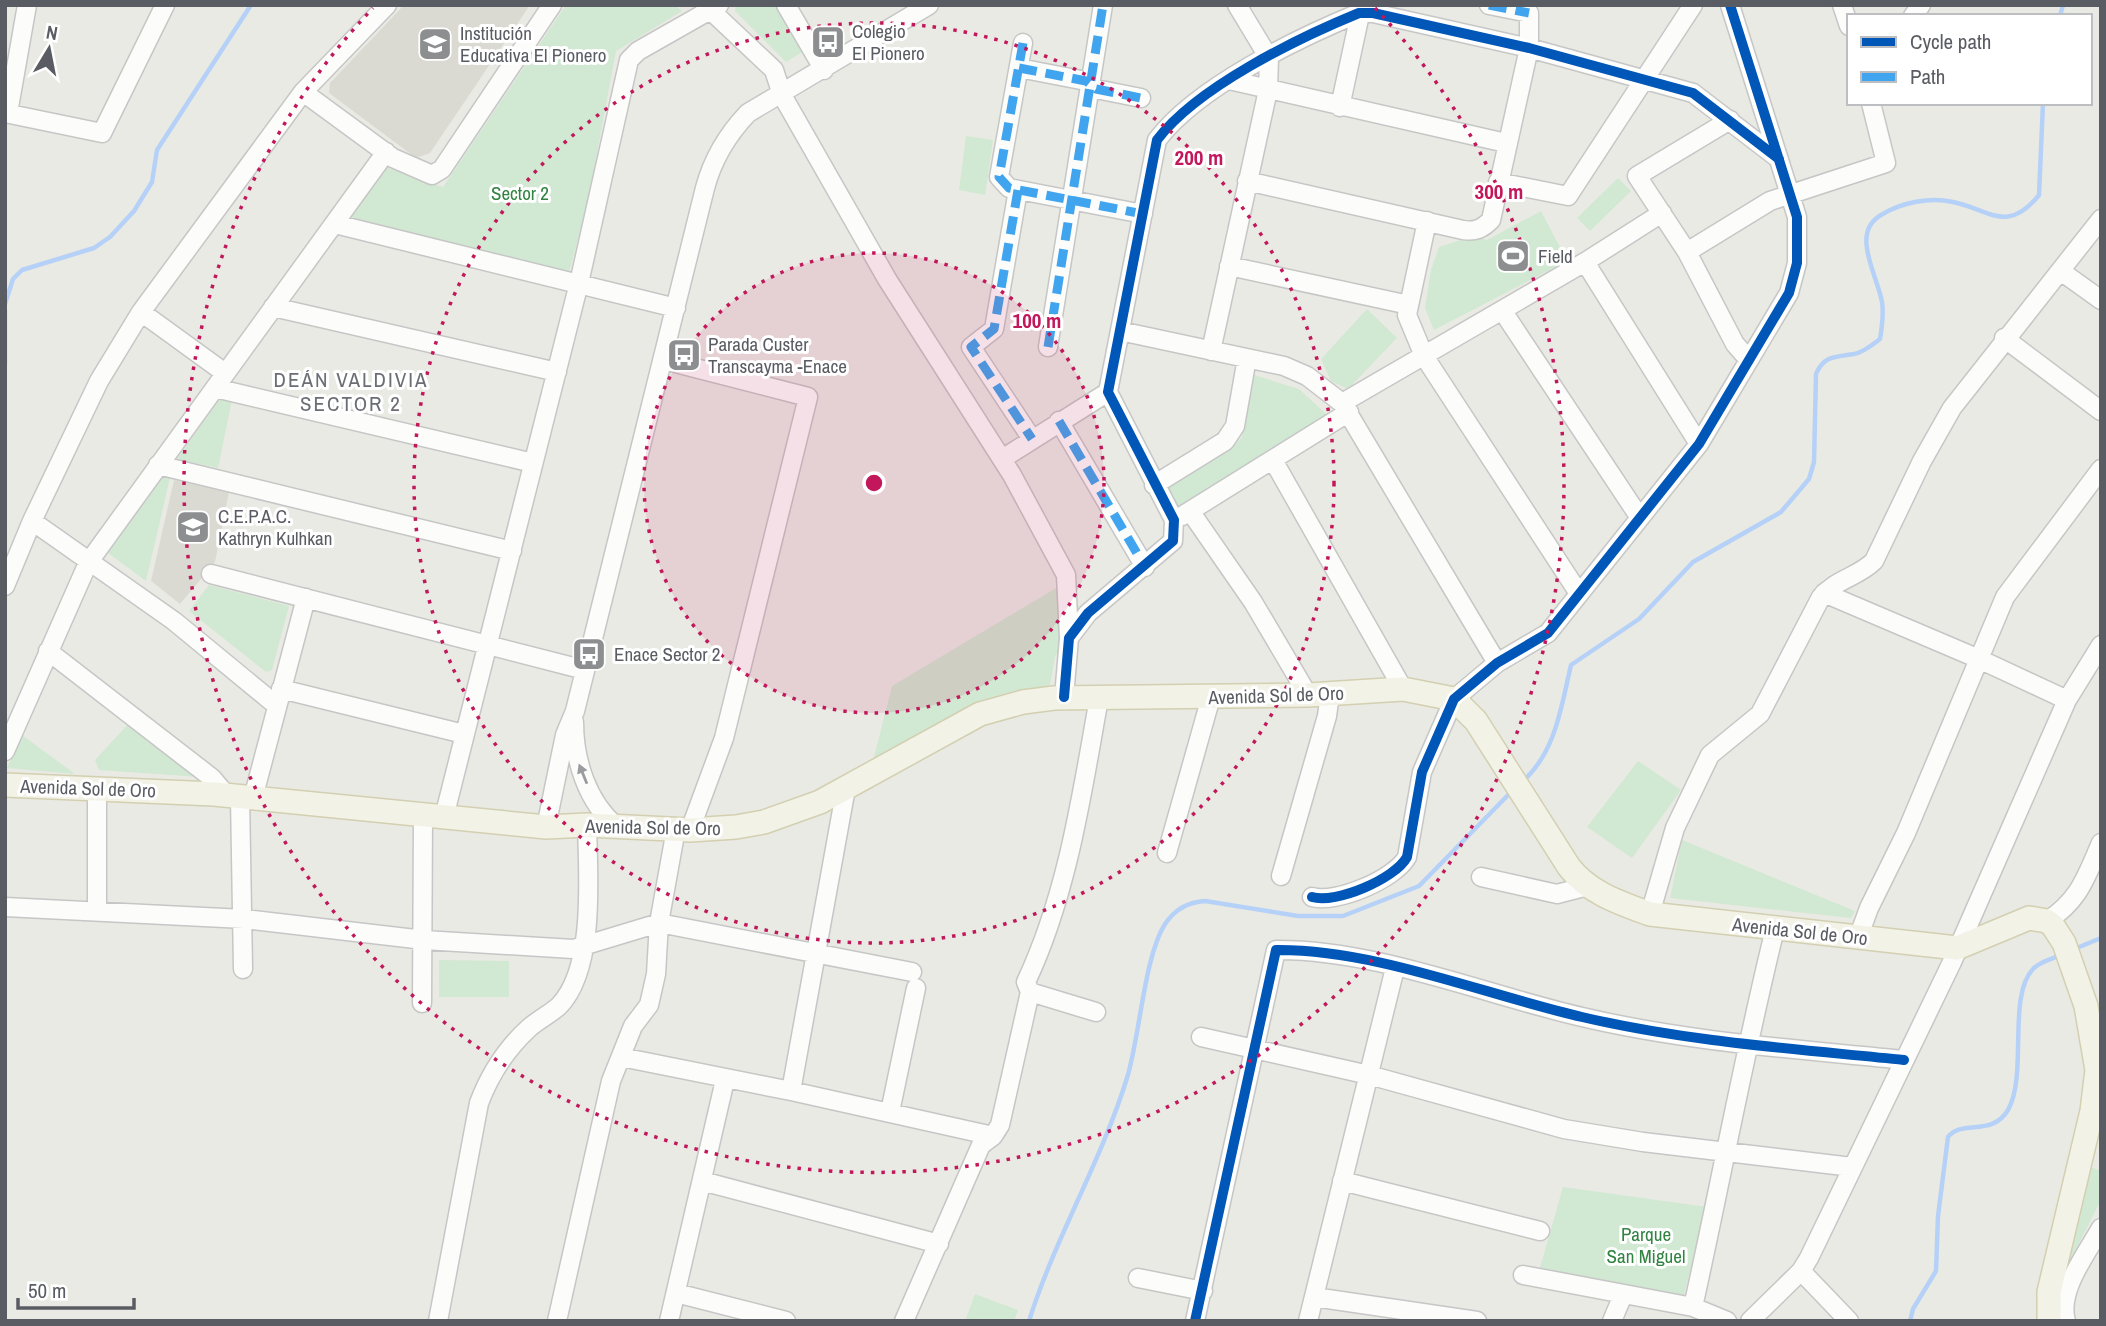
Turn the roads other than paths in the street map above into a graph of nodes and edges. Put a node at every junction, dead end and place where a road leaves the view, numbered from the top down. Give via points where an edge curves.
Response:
1 (27, 5) edge
2 (165, 5) edge
3 (387, 5) edge
4 (552, 5) edge
5 (786, 5) edge
6 (929, 5) edge
7 (1103, 5) edge
8 (1237, 5) edge
9 (1489, 5) edge
10 (1693, 5) edge
11 (1730, 5) edge
12 (711, 7) edge
13 (1361, 9) edge
14 (1023, 43) dead end
15 (1529, 48) junction
16 (1269, 58) junction
17 (1020, 68) junction
18 (824, 70) junction
19 (1645, 79) junction
20 (1229, 80) junction
21 (1091, 84) junction
22 (1268, 90) junction
23 (303, 92) junction
24 (782, 95) junction
25 (1141, 98) dead end
26 (1872, 105) edge
27 (1340, 107) junction
28 (7, 113) edge
29 (1730, 120) junction
30 (1506, 143) junction
31 (386, 152) junction
32 (1779, 159) junction
33 (1247, 181) junction
34 (1498, 182) junction
35 (1018, 190) junction
36 (1790, 194) junction
37 (1072, 200) junction
38 (1662, 213) junction
39 (1143, 214) junction
40 (2101, 219) edge
41 (1427, 221) junction
42 (335, 224) junction
43 (1687, 252) junction
44 (1585, 262) junction
45 (1229, 267) junction
46 (2062, 272) junction
47 (579, 283) junction
48 (2101, 300) edge
49 (1409, 305) junction
50 (273, 307) junction
51 (676, 308) junction
52 (1502, 310) junction
53 (141, 312) junction
54 (1120, 331) junction
55 (2004, 338) junction
56 (1048, 346) dead end
57 (1211, 351) junction
58 (1424, 356) junction
59 (1247, 358) junction
60 (664, 360) junction
61 (1749, 360) junction
62 (557, 372) junction
63 (220, 381) junction
64 (1108, 392) junction
65 (1345, 408) junction
66 (2101, 411) edge
67 (1059, 421) junction
68 (1032, 439) junction
69 (1699, 444) junction
70 (1002, 458) junction
71 (1273, 460) junction
72 (533, 463) junction
73 (158, 465) junction
74 (2101, 469) edge
75 (1154, 485) junction
76 (1182, 516) junction
77 (1640, 518) junction
78 (32, 521) junction
79 (512, 551) junction
80 (88, 563) junction
81 (1145, 567) junction
82 (211, 574) dead end
83 (5, 586) edge
84 (1578, 592) junction
85 (1824, 593) junction
86 (306, 598) junction
87 (1069, 638) junction
88 (488, 644) junction
89 (2101, 645) edge
90 (48, 651) junction
91 (1979, 659) junction
92 (1497, 663) junction
93 (584, 670) junction
94 (1403, 689) junction
95 (1319, 694) junction
96 (278, 697) junction
97 (1064, 697) junction
98 (1211, 697) junction
99 (1099, 698) junction
100 (1454, 699) junction
101 (2067, 701) junction
102 (575, 712) junction
103 (464, 734) junction
104 (5, 751) edge
105 (5, 785) edge
106 (97, 787) junction
107 (846, 788) junction
108 (240, 797) junction
109 (434, 817) junction
110 (587, 825) junction
111 (546, 827) junction
112 (617, 827) junction
113 (683, 830) junction
114 (2101, 843) edge
115 (1167, 853) dead end
116 (1282, 876) dead end
117 (1481, 877) dead end
118 (1588, 886) junction
119 (1312, 897) dead end
120 (5, 906) edge
121 (97, 909) junction
122 (1650, 914) junction
123 (244, 919) junction
124 (659, 923) junction
125 (2053, 926) junction
126 (1775, 929) junction
127 (1858, 938) junction
128 (424, 940) junction
129 (586, 946) junction
130 (1957, 948) junction
131 (817, 953) junction
132 (1395, 968) junction
133 (243, 969) dead end
134 (1030, 992) junction
135 (422, 1003) dead end
136 (1096, 1012) dead end
137 (1201, 1037) dead end
138 (1746, 1044) junction
139 (1254, 1049) junction
140 (621, 1058) junction
141 (1904, 1060) junction
142 (2099, 1071) edge
143 (1369, 1075) junction
144 (725, 1080) junction
145 (792, 1091) junction
146 (890, 1112) junction
147 (993, 1136) junction
148 (1727, 1151) junction
149 (1852, 1167) junction
150 (702, 1181) junction
151 (1342, 1181) junction
152 (2101, 1228) edge
153 (1540, 1231) dead end
154 (939, 1244) junction
155 (1801, 1271) junction
156 (1523, 1275) dead end
157 (1138, 1278) dead end
158 (1203, 1291) junction
159 (676, 1293) junction
160 (1623, 1295) junction
161 (1314, 1297) junction
162 (1701, 1313) edge
163 (1385, 1315) edge
164 (438, 1321) edge
165 (556, 1321) edge
166 (670, 1321) edge
167 (786, 1321) edge
168 (904, 1321) edge
169 (1195, 1321) edge
170 (1308, 1321) edge
171 (1477, 1321) edge
172 (1612, 1321) edge
173 (1727, 1321) edge
174 (1750, 1321) edge
175 (1849, 1321) edge
176 (2049, 1321) edge
177 (2066, 1321) edge

1 - 28 street
2 - 28 street via 102,133
3 - 23 street
4 - 31 street via 442,169 432,175 420,172
5 - 18 street
6 - 18 street
7 - 21 street
8 - 16 street
9 - 15 street via 1529,13
10 - 19 street
11 - 32 street
12 - 24 street via 774,70
12 - 47 street via 629,60
13 - 15 street
13 - 16 street
13 - 27 street
14 - 17 street
15 - 19 street
15 - 30 street
16 - 20 street
16 - 22 street
17 - 21 street
17 - 35 street via 999,177
18 - 24 street
19 - 29 street via 1693,93
19 - 34 street via 1568,196
20 - 22 street
20 - 39 street via 1170,122 1157,140
21 - 25 street
21 - 37 street
22 - 27 street
22 - 33 street
23 - 31 street
23 - 53 street
24 - 51 street via 748,113 715,159
24 - 70 street via 887,279
26 - 36 street via 1886,163
27 - 30 street
29 - 32 street
29 - 38 street via 1637,176
30 - 34 street
31 - 42 street
32 - 36 street
33 - 41 street
33 - 45 street
34 - 41 street via 1485,226 1472,231
35 - 37 street
35 - 68 street via 994,329 971,347
36 - 43 street via 1770,201
36 - 61 street via 1798,232 1794,279
37 - 39 street
37 - 56 street
38 - 43 street
38 - 44 street
39 - 54 street
40 - 46 street
41 - 49 street
42 - 47 street
42 - 50 street
43 - 61 street via 1735,344
44 - 52 street
44 - 69 street
45 - 49 street
45 - 57 street
46 - 48 street
46 - 55 street
47 - 51 street
47 - 62 street
49 - 58 street via 1412,330
50 - 62 street
50 - 63 street
51 - 60 street
52 - 58 street
52 - 77 street
53 - 63 street
53 - 78 street via 99,381
54 - 57 street
54 - 64 street
55 - 66 street
55 - 85 street via 1952,408 1874,561
57 - 59 street
58 - 65 street
58 - 84 street
59 - 65 street via 1307,376
59 - 75 street via 1235,426 1226,441
60 - 93 street
60 - 113 street via 808,397 724,738
61 - 69 street
62 - 72 street
63 - 72 street
63 - 73 street
64 - 67 street
64 - 75 street
65 - 71 street
65 - 92 street
67 - 68 street
67 - 81 street
68 - 70 street
69 - 77 street
70 - 87 street via 1066,575
71 - 76 street
71 - 94 street
72 - 79 street
73 - 79 street
73 - 80 street
74 - 91 street via 2019,575
75 - 76 street
76 - 81 street via 1173,541
76 - 95 street via 1253,602
77 - 84 street
78 - 80 street
78 - 83 street
79 - 88 street
80 - 90 street
80 - 96 street
81 - 87 street via 1100,602
82 - 86 street
84 - 92 street via 1548,633
85 - 91 street
85 - 122 street via 1760,714 1710,755 1675,828
86 - 88 street
86 - 96 street
87 - 97 street
88 - 93 street
88 - 103 street
89 - 101 street
90 - 104 street
90 - 108 street
91 - 101 street
91 - 127 street
92 - 100 street
93 - 102 street
94 - 95 main road, Avenida Sol de Oro
94 - 100 main road, Avenida Sol de Oro
95 - 98 main road, Avenida Sol de Oro
95 - 116 street
96 - 103 street
96 - 108 street
97 - 99 main road, Avenida Sol de Oro
97 - 107 main road, Avenida Sol de Oro via 980,714
98 - 99 main road, Avenida Sol de Oro
98 - 115 street
99 - 134 street via 1079,809 1052,917 1026,982
100 - 118 main road, Avenida Sol de Oro via 1476,721 1552,843
100 - 119 street via 1422,772 1402,866 1328,900
101 - 130 street
102 - 111 street via 565,735
112 -> 102 street via 599,808 581,770
103 - 109 street
105 - 106 main road, Avenida Sol de Oro
106 - 108 main road, Avenida Sol de Oro
106 - 121 street
107 - 113 main road, Avenida Sol de Oro via 764,822
107 - 131 street
108 - 109 main road, Avenida Sol de Oro
108 - 123 street
109 - 111 main road, Avenida Sol de Oro
109 - 128 street
110 - 111 main road, Avenida Sol de Oro
110 - 112 main road, Avenida Sol de Oro
110 - 129 street
112 - 113 main road, Avenida Sol de Oro
113 - 124 street
114 - 125 street via 2081,889
117 - 118 street via 1557,894
118 - 122 main road, Avenida Sol de Oro
120 - 121 street
121 - 123 street
122 - 126 main road, Avenida Sol de Oro
123 - 128 street
123 - 133 street
124 - 129 street
124 - 131 street
124 - 140 street via 649,1005
125 - 130 main road, Avenida Sol de Oro via 2037,918 2018,921
125 - 142 main road via 2086,1006
126 - 127 main road, Avenida Sol de Oro
126 - 138 street
127 - 130 main road, Avenida Sol de Oro
128 - 129 street
128 - 135 street
129 - 164 street via 560,1005 530,1027 488,1080 477,1115
130 - 141 street
131 - 145 street
131 - 146 street via 914,980
132 - 138 street via 1583,1017
132 - 139 street via 1335,955 1276,950
132 - 143 street
134 - 136 street
134 - 147 street
137 - 139 street
138 - 141 street
138 - 148 street
139 - 143 street
139 - 158 street
140 - 144 street
140 - 165 street via 611,1081
141 - 149 street
142 - 176 main road via 2049,1292
143 - 148 street via 1564,1129
143 - 151 street
144 - 145 street
144 - 150 street
145 - 146 street
146 - 147 street
147 - 154 street via 981,1145
148 - 149 street
148 - 162 street
149 - 155 street
150 - 154 street
150 - 159 street
151 - 153 street
151 - 161 street
152 - 177 street via 2067,1296
154 - 168 street
155 - 174 street
155 - 175 street
156 - 160 street
157 - 158 street
158 - 169 street
159 - 166 street
159 - 167 street
160 - 162 street
160 - 172 street
161 - 163 street
161 - 170 street
162 - 173 street
163 - 171 street

